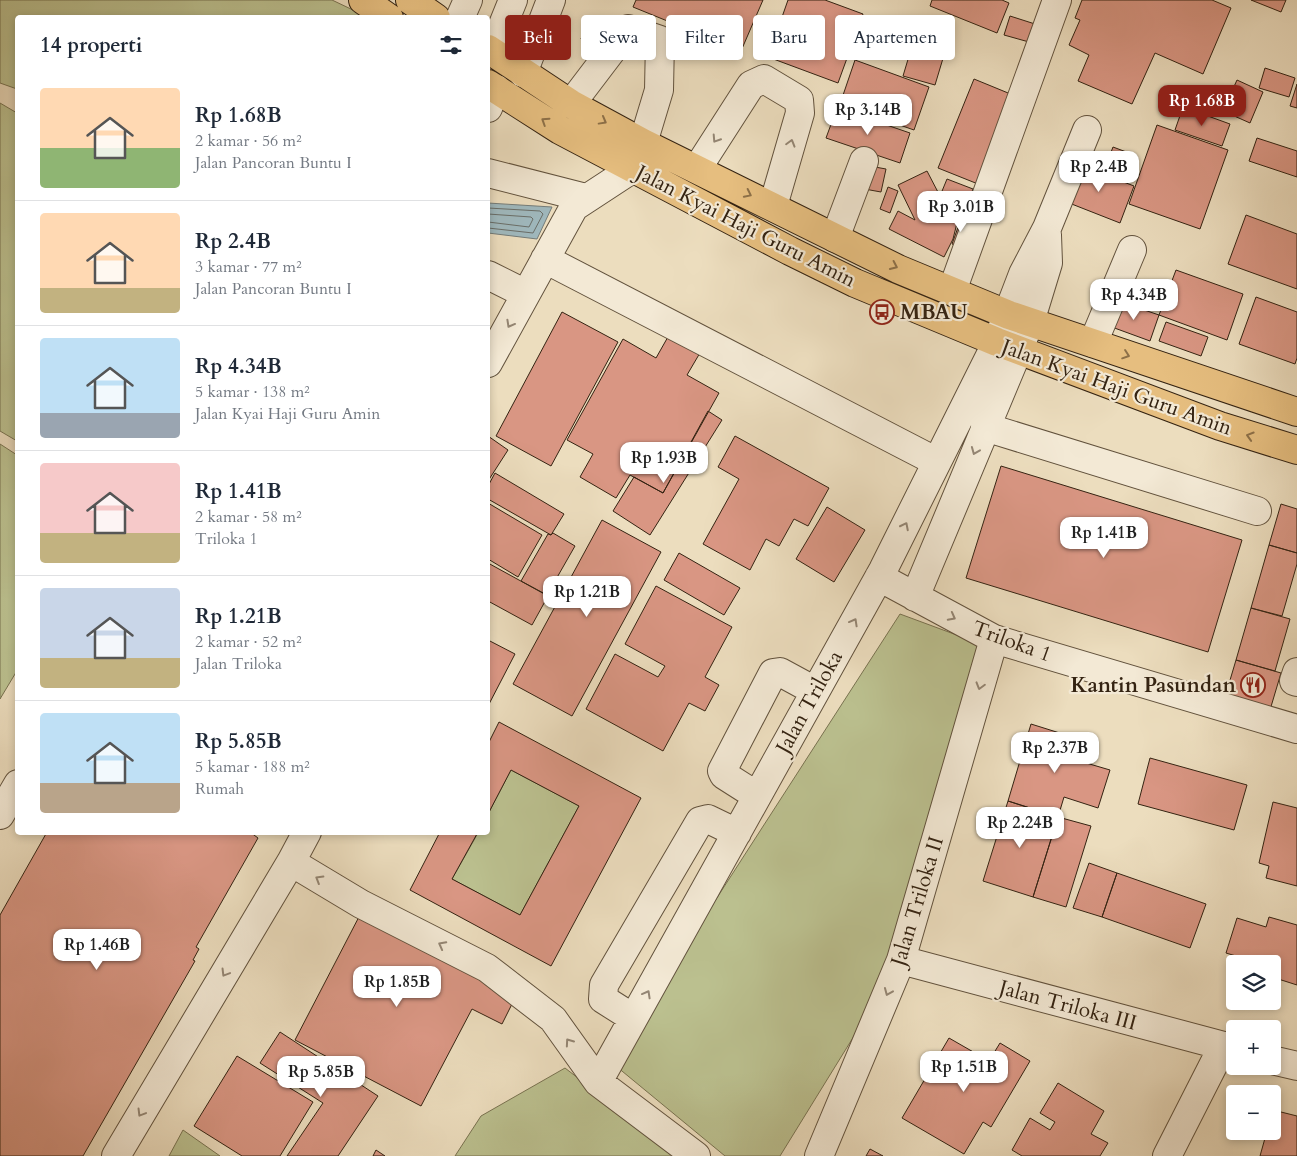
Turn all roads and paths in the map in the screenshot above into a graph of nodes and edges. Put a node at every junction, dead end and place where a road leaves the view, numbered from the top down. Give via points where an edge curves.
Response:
1 (363, 0) edge
2 (468, 0) edge
3 (513, 0) edge
4 (552, 0) edge
5 (1057, 0) edge
6 (385, 15) edge
7 (461, 15) edge
8 (490, 51) edge
9 (523, 73) junction
10 (490, 94) edge
11 (571, 104) junction
12 (1087, 130) dead end
13 (643, 143) junction
14 (864, 161) dead end
15 (632, 169) junction
16 (697, 169) junction
17 (490, 174) edge
18 (580, 203) junction
19 (773, 206) junction
20 (835, 238) junction
21 (1132, 250) dead end
22 (548, 255) junction
23 (490, 276) edge
24 (952, 291) junction
25 (526, 294) junction
26 (1020, 318) junction
27 (1092, 343) junction
28 (1005, 353) junction
29 (490, 359) edge
30 (1295, 406) edge
31 (990, 417) junction
32 (1297, 450) edge
33 (937, 462) junction
34 (1257, 511) dead end
35 (879, 577) junction
36 (914, 597) junction
37 (994, 639) junction
38 (1297, 672) edge
39 (1297, 682) edge
40 (815, 691) junction
41 (1297, 729) edge
42 (15, 789) edge
43 (757, 796) junction
44 (0, 815) edge
45 (737, 833) junction
46 (305, 835) edge
47 (291, 862) junction
48 (901, 960) junction
49 (633, 1018) junction
50 (1226, 1047) edge
51 (1226, 1053) edge
52 (1281, 1062) edge
53 (1297, 1066) edge
54 (598, 1082) junction
55 (116, 1156) edge
56 (696, 1156) edge
57 (819, 1156) edge
58 (1166, 1156) edge

1 - 6 main road
2 - 7 street
3 - 8 street
4 - 9 street
5 - 24 street
8 - 9 main road, Jalan Kyai Haji Guru Amin
9 - 11 main road, Jalan Kyai Haji Guru Amin
15 -> 10 main road, Jalan Kyai Haji Guru Amin
11 -> 13 main road, Jalan Kyai Haji Guru Amin
11 - 13 street via 628,28 660,40 659,90
12 - 26 street, Jalan Triloka via 1023,274
13 - 16 main road, Jalan Kyai Haji Guru Amin
14 - 20 street
15 - 18 street
15 - 28 main road, Jalan Kyai Haji Guru Amin via 790,252
16 -> 19 main road, Jalan Kyai Haji Guru Amin
19 -> 16 street via 800,113 799,100 764,80 751,85
17 - 18 street
18 - 22 street
19 - 20 main road, Jalan Kyai Haji Guru Amin
20 -> 24 main road, Jalan Kyai Haji Guru Amin
21 - 27 street
22 - 25 street
22 - 33 street
23 - 25 street
24 - 26 main road, Jalan Kyai Haji Guru Amin
25 -> 29 street
26 - 27 main road, Jalan Kyai Haji Guru Amin
26 - 28 street, Jalan Triloka
27 -> 30 main road, Jalan Kyai Haji Guru Amin
28 - 31 street, Jalan Triloka
32 -> 28 main road, Jalan Kyai Haji Guru Amin
28 - 33 street, Jalan Triloka via 970,397
31 - 34 street
31 -> 36 street, Jalan Triloka
35 -> 33 street, Jalan Triloka
35 - 36 street, Triloka 1
40 -> 35 street, Jalan Triloka
36 -> 37 street, Triloka 1
37 - 41 street, Triloka 1
37 -> 48 street, Jalan Triloka II
38 - 39 street via 1294,681
40 - 43 street, Jalan Triloka
40 - 43 street via 780,672 773,673 722,771
42 - 44 street
43 - 45 street, Jalan Triloka
49 -> 45 street, Jalan Triloka
45 - 49 street via 708,819 700,821 604,984 603,999
46 - 47 street
54 -> 47 street via 553,1019 487,968 361,904
47 -> 55 street
48 - 50 street, Jalan Triloka III
48 -> 57 street, Jalan Triloka II
49 - 54 street, Jalan Triloka
51 - 58 street
52 - 53 street
54 - 56 street

